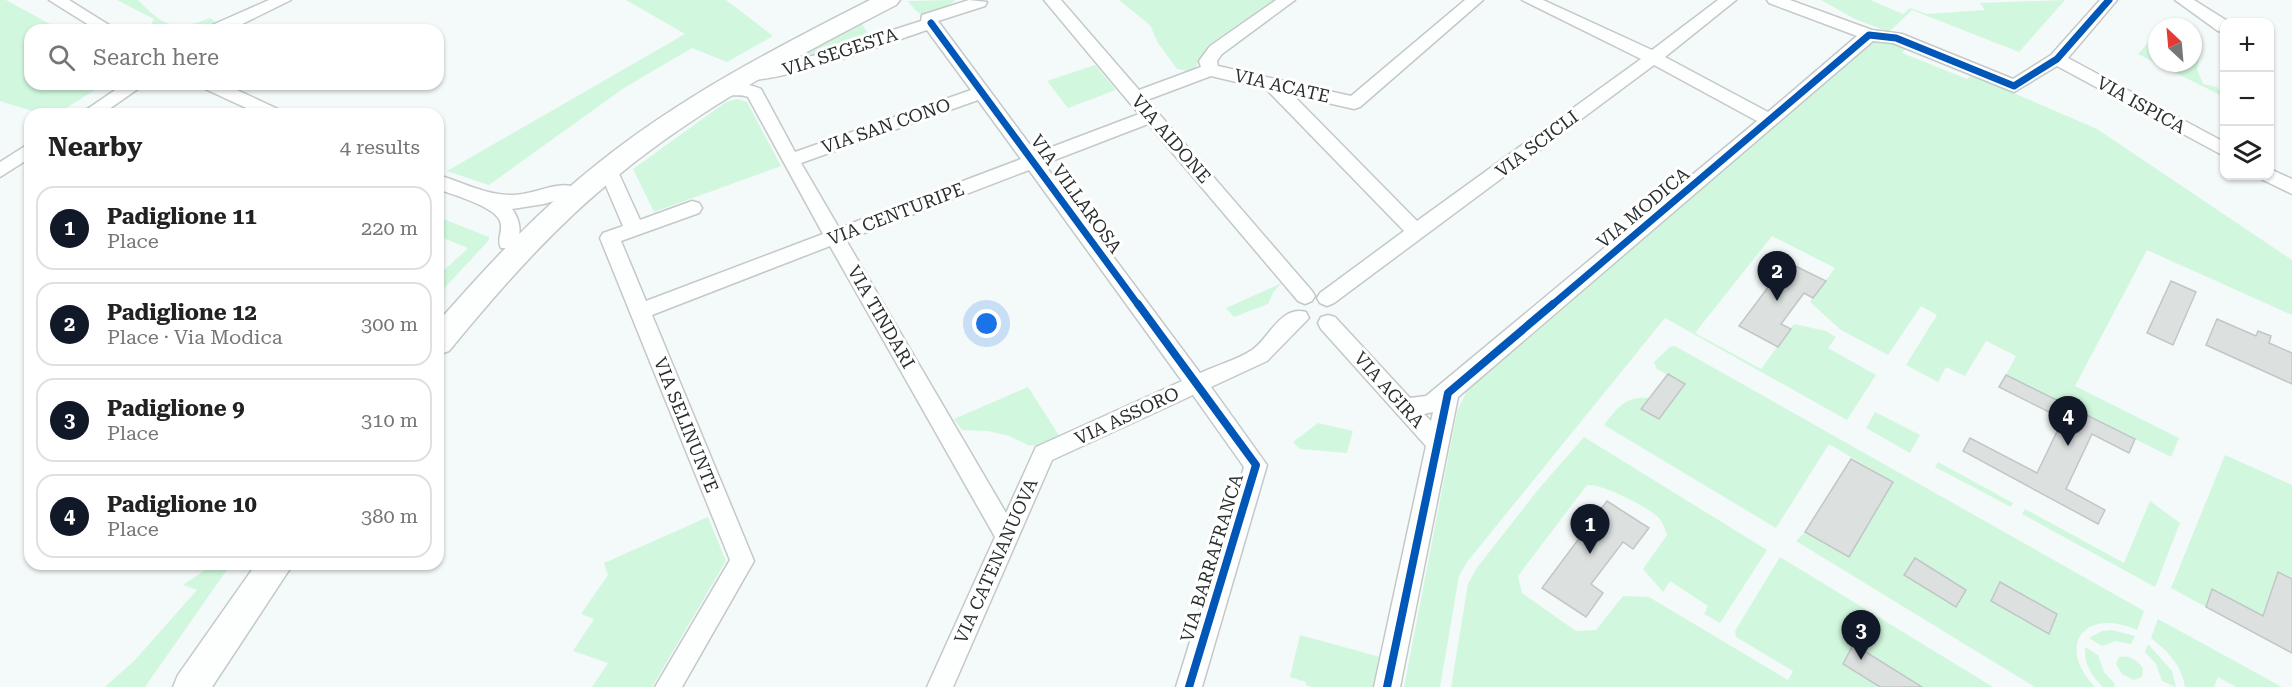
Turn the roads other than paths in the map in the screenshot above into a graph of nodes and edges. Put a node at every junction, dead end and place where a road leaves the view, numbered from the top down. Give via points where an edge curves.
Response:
1 (57, 0) edge
2 (283, 0) edge
3 (292, 0) edge
4 (867, 0) edge
5 (888, 0) edge
6 (1052, 0) edge
7 (1287, 0) edge
8 (1475, 0) edge
9 (1728, 0) edge
10 (1775, 0) edge
11 (2109, 0) edge
12 (2183, 0) edge
13 (1537, 1) edge
14 (979, 2) dead end
15 (81, 13) junction
16 (931, 23) junction
17 (99, 24) edge
18 (109, 24) edge
19 (229, 24) edge
20 (244, 24) edge
21 (2220, 24) edge
22 (1869, 35) junction
23 (1654, 58) junction
24 (2057, 59) junction
25 (1210, 70) junction
26 (747, 76) junction
27 (1271, 82) junction
28 (108, 90) edge
29 (126, 90) edge
30 (222, 90) edge
31 (238, 90) edge
32 (724, 90) junction
33 (982, 92) junction
34 (1136, 98) junction
35 (82, 108) edge
36 (98, 108) edge
37 (261, 108) edge
38 (265, 108) edge
39 (1151, 116) junction
40 (1769, 120) junction
41 (2220, 148) edge
42 (24, 154) edge
43 (790, 160) junction
44 (1033, 161) junction
45 (608, 170) junction
46 (0, 171) edge
47 (2274, 177) edge
48 (444, 184) edge
49 (2292, 187) edge
50 (564, 191) junction
51 (475, 196) junction
52 (692, 208) dead end
53 (634, 229) junction
54 (1417, 233) junction
55 (834, 237) junction
56 (508, 243) junction
57 (1336, 292) junction
58 (1305, 296) junction
59 (640, 311) junction
60 (444, 313) edge
61 (1299, 318) junction
62 (1335, 330) junction
63 (444, 336) edge
64 (1197, 383) junction
65 (1448, 393) junction
66 (1405, 408) junction
67 (1437, 443) junction
68 (1063, 445) joint
69 (1007, 536) junction
70 (252, 570) edge
71 (272, 570) edge
72 (171, 687) edge
73 (191, 687) edge
74 (668, 687) edge
75 (940, 687) edge
76 (1189, 687) edge
77 (1387, 687) edge

1 - 15 street
2 - 19 street
3 - 20 street
4 - 50 street via 791,39 681,104
5 - 26 street
6 - 34 street, VIA AIDONE
7 - 25 street via 1216,50 1208,61
8 - 27 street, VIA ACATE via 1354,103
9 - 23 street, VIA SCICLI
10 - 22 street
11 - 24 street
12 - 21 street
13 - 23 street
14 - 16 street, VIA SEGESTA via 928,19
15 - 17 street
15 - 18 street
16 - 26 street, VIA SEGESTA via 780,72
16 - 33 street, VIA VILLAROSA
22 - 24 street via 1896,38 2014,86
22 - 40 street, VIA MODICA
23 - 40 street
23 - 54 street, VIA SCICLI
24 - 41 street, VIA ISPICA
25 - 27 street, VIA ACATE
25 - 34 street
26 - 32 street
27 - 54 street
28 - 35 street
29 - 36 street
30 - 37 street
31 - 38 street
32 - 43 street, VIA TINDARI via 744,88 755,93
32 - 45 street
33 - 43 street, VIA SAN CONO
33 - 44 street, VIA VILLAROSA
34 - 39 street, VIA AIDONE
39 - 44 street, VIA CENTURIPE
39 - 58 street, VIA AIDONE
40 - 65 street, VIA MODICA
42 - 46 street
43 - 55 street, VIA TINDARI
44 - 55 street, VIA CENTURIPE
44 - 64 street, VIA VILLAROSA
45 - 53 street
45 - 63 street via 508,262
47 - 49 street
48 - 51 street
50 - 51 street via 504,204
50 - 56 street
51 - 56 street via 504,211 512,229
52 - 53 street
53 - 59 street, VIA SELINUNTE via 610,238
54 - 57 street, VIA SCICLI
55 - 59 street, VIA CENTURIPE
55 - 69 street, VIA TINDARI
56 - 60 street
57 - 58 street
57 - 62 street
58 - 61 street via 1295,308
59 - 74 street, VIA SELINUNTE via 742,561
61 - 62 street
61 - 64 street, VIA ASSORO via 1260,355
62 - 66 street, VIA AGIRA
64 - 68 street, VIA ASSORO
64 - 76 street, VIA BARRAFRANCA via 1256,465
65 - 66 street, VIA MODICA via 1431,404
65 - 67 street
66 - 67 street, VIA AGIRA
67 - 77 street
68 - 69 street, VIA CATENANUOVA via 1044,454
69 - 75 street, VIA CATENANUOVA
70 - 72 street
71 - 73 street

